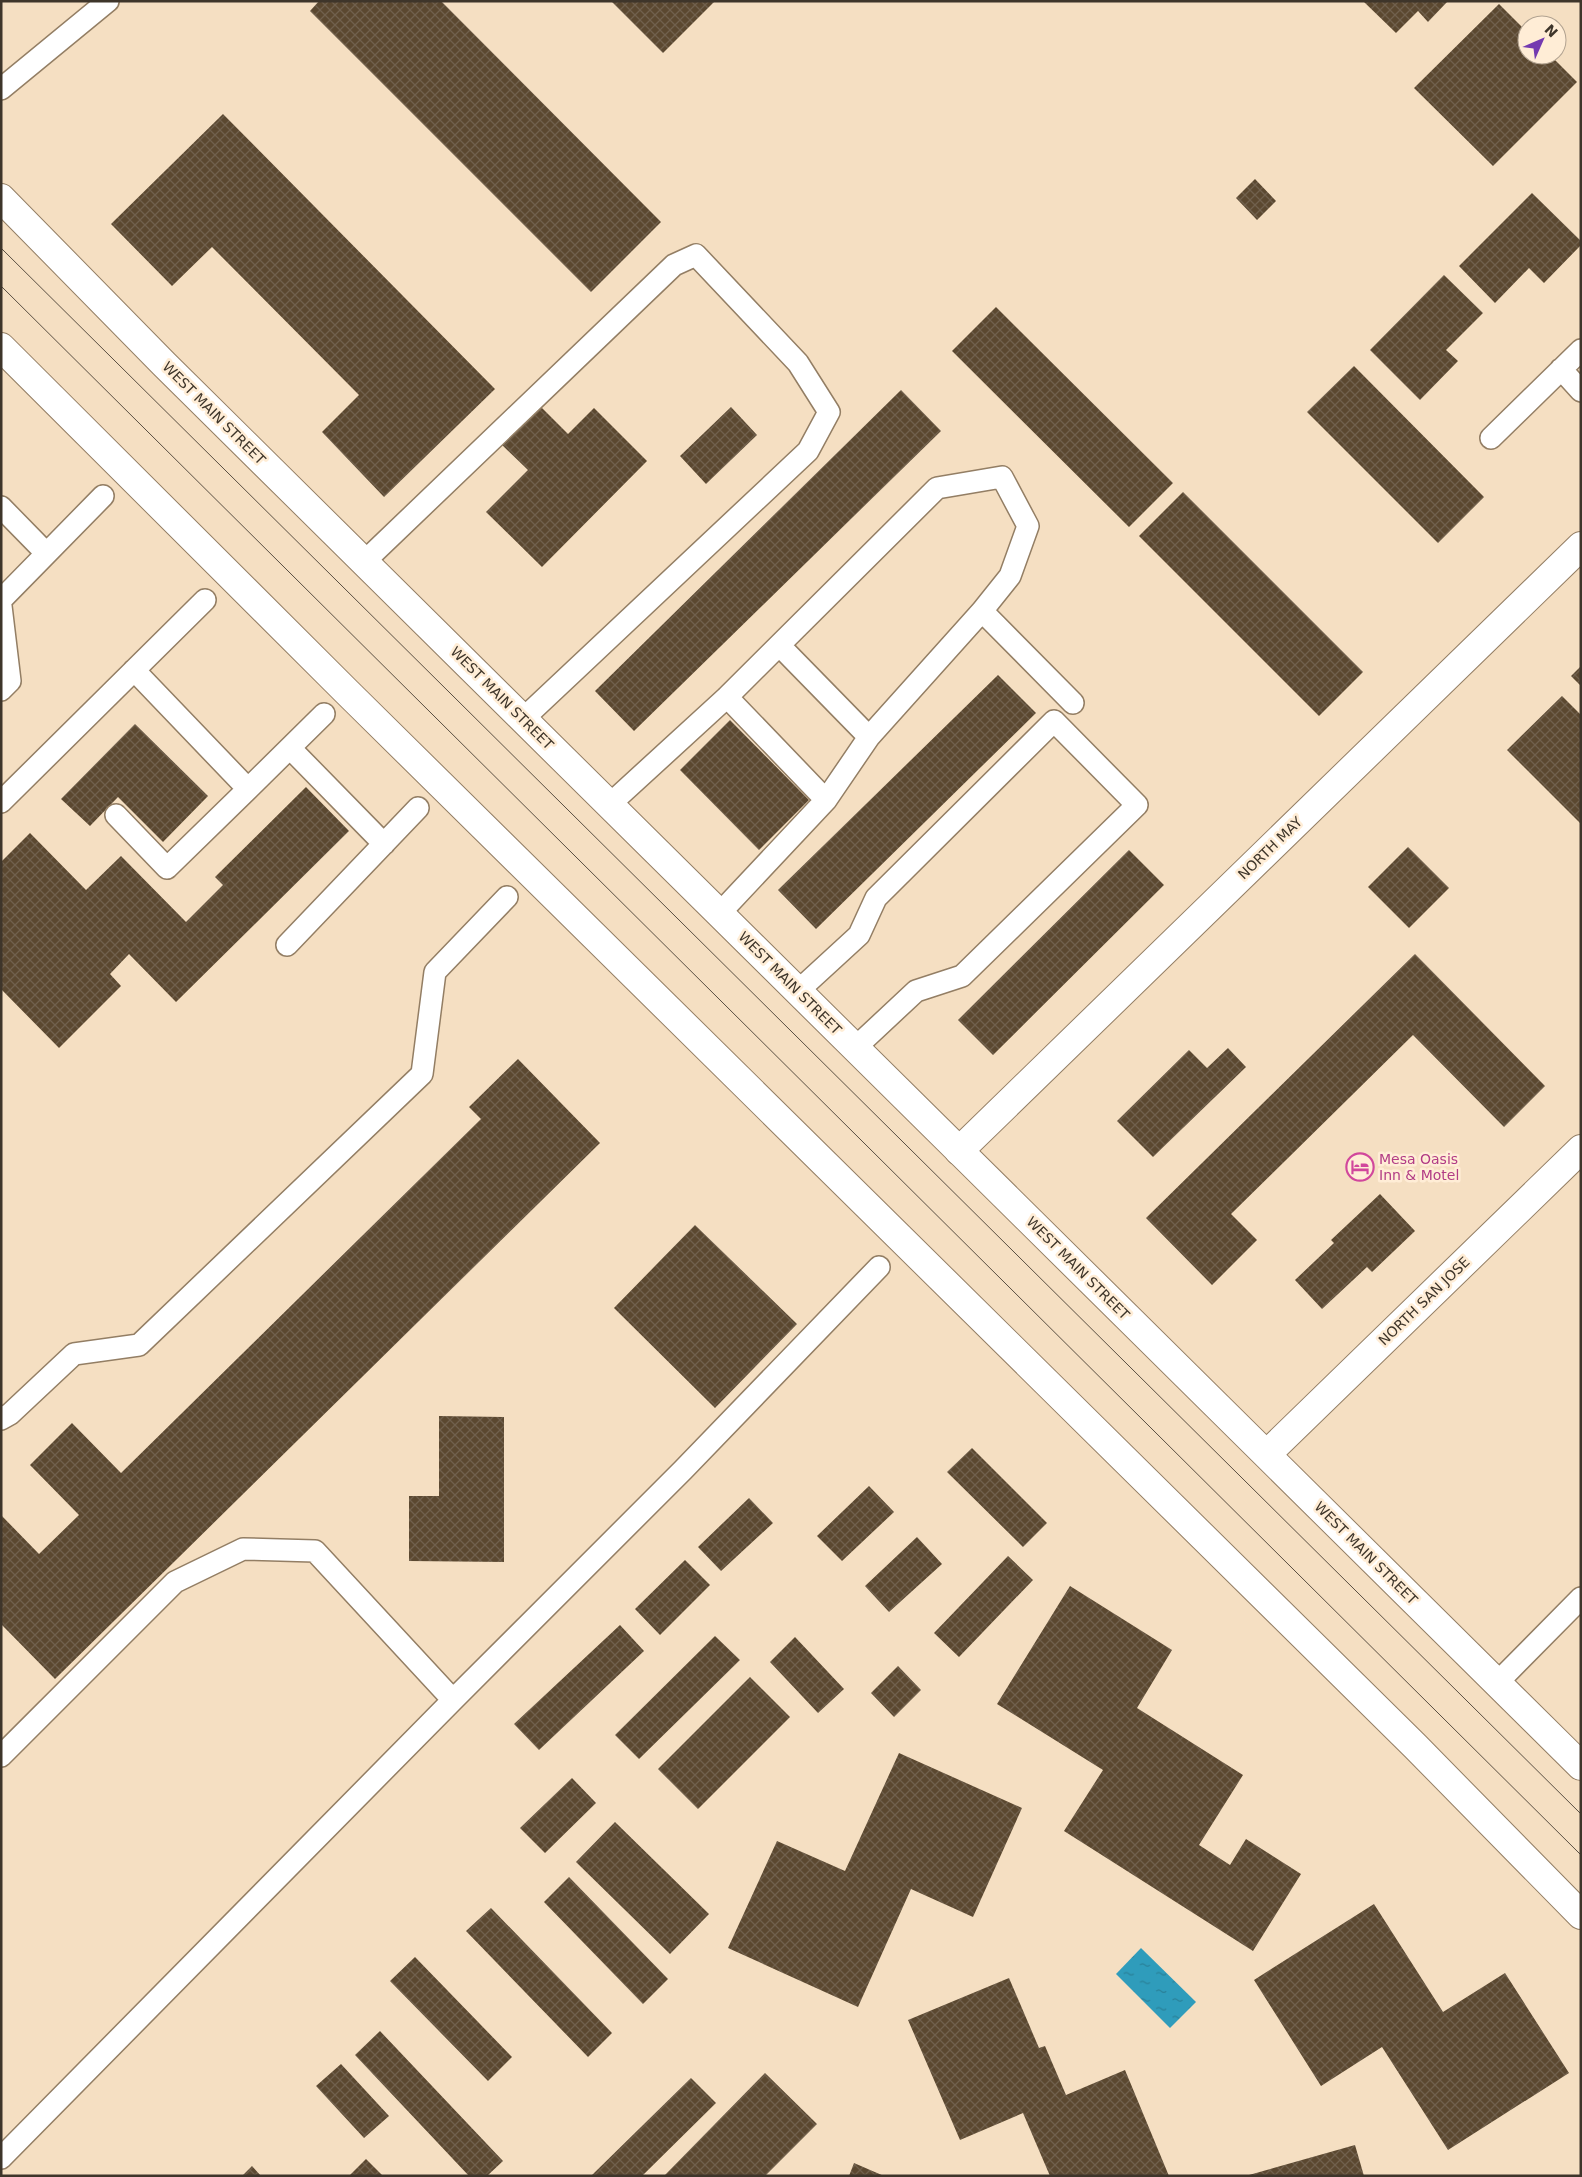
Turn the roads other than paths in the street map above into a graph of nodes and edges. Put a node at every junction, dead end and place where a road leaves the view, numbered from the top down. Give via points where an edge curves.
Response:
1 (108, 1) edge
2 (1, 89) edge
3 (1, 198) edge
4 (1, 347) edge
5 (1581, 350) edge
6 (1561, 369) junction
7 (1581, 391) edge
8 (1491, 438) dead end
9 (103, 496) dead end
10 (1, 507) edge
11 (1581, 546) edge
12 (46, 553) junction
13 (364, 562) junction
14 (1, 600) edge
15 (205, 600) dead end
16 (1, 606) edge
17 (982, 612) junction
18 (780, 646) junction
19 (134, 670) junction
20 (1, 690) edge
21 (727, 697) junction
22 (1073, 703) dead end
23 (324, 714) dead end
24 (523, 719) junction
25 (869, 737) junction
26 (290, 748) junction
27 (248, 789) junction
28 (826, 800) junction
29 (1, 802) edge
30 (609, 805) junction
31 (418, 808) dead end
32 (116, 815) dead end
33 (384, 844) junction
34 (507, 897) dead end
35 (719, 914) junction
36 (287, 945) dead end
37 (798, 991) junction
38 (855, 1048) junction
39 (1581, 1149) edge
40 (959, 1151) junction
41 (879, 1268) dead end
42 (1, 1419) edge
43 (1266, 1454) junction
44 (1581, 1598) edge
45 (1496, 1684) junction
46 (453, 1700) junction
47 (1, 1756) edge
48 (1581, 1766) edge
49 (1581, 1915) edge
50 (1, 2158) edge

1 - 2 lane
3 - 13 main road, WEST MAIN STREET
4 - 49 main road via 1415,1746
5 - 6 lane
6 - 7 lane
6 - 8 lane
9 - 12 lane
10 - 12 lane
11 - 40 main road, NORTH MAY
12 - 14 lane
13 - 24 main road, WEST MAIN STREET
13 - 24 lane via 674,265 696,255 798,363 829,412 808,451
15 - 19 lane
16 - 20 lane via 10,681
17 - 18 lane via 1010,576 1028,526 1002,477 938,488
17 - 22 lane
17 - 25 lane
18 - 21 lane
18 - 25 lane
19 - 27 lane
19 - 29 lane
21 - 28 lane
21 - 30 lane
23 - 26 lane
24 - 30 main road, WEST MAIN STREET
25 - 28 lane
26 - 27 lane
26 - 33 lane
27 - 32 lane via 167,868
28 - 35 lane
30 - 35 main road, WEST MAIN STREET
31 - 33 lane
33 - 36 lane
34 - 42 lane via 435,972 422,1074 138,1345 74,1354
35 - 37 main road, WEST MAIN STREET
37 - 38 main road, WEST MAIN STREET
37 - 38 lane via 859,936 876,898 1054,721 1137,805 962,976 916,991
38 - 40 main road, WEST MAIN STREET
39 - 43 main road, NORTH SAN JOSE
40 - 43 main road, WEST MAIN STREET
41 - 46 lane
43 - 45 main road, WEST MAIN STREET
44 - 45 lane
45 - 48 main road, WEST MAIN STREET
46 - 47 lane via 315,1551 243,1549 175,1582
46 - 50 lane

